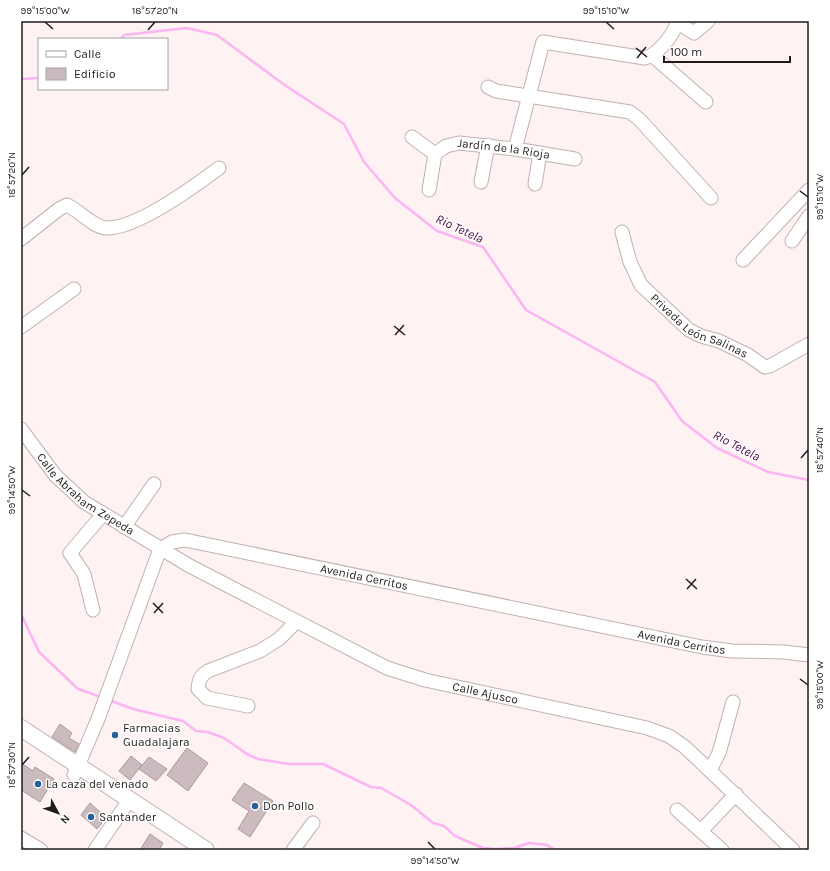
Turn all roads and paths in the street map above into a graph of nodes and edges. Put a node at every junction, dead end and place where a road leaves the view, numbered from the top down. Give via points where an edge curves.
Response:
1 (708, 21) edge
2 (678, 22) edge
3 (653, 56) junction
4 (488, 87) dead end
5 (530, 97) junction
6 (706, 102) dead end
7 (412, 137) dead end
8 (488, 145) junction
9 (515, 149) junction
10 (540, 153) junction
11 (435, 154) junction
12 (575, 159) dead end
13 (219, 168) dead end
14 (482, 182) dead end
15 (535, 184) dead end
16 (429, 190) dead end
17 (809, 190) edge
18 (711, 198) dead end
19 (809, 216) edge
20 (622, 232) dead end
21 (21, 239) edge
22 (792, 241) dead end
23 (743, 260) dead end
24 (74, 288) dead end
25 (21, 327) edge
26 (809, 344) edge
27 (21, 429) edge
28 (154, 484) dead end
29 (103, 514) junction
30 (124, 527) junction
31 (160, 549) junction
32 (92, 610) dead end
33 (296, 622) junction
34 (809, 656) edge
35 (733, 702) dead end
36 (248, 706) dead end
37 (21, 728) edge
38 (21, 740) edge
39 (76, 770) junction
40 (710, 770) junction
41 (736, 794) junction
42 (127, 804) junction
43 (677, 810) dead end
44 (313, 823) dead end
45 (701, 831) junction
46 (21, 838) edge
47 (41, 850) edge
48 (95, 850) edge
49 (188, 850) edge
50 (206, 850) edge
51 (293, 850) edge
52 (722, 850) edge
53 (793, 850) edge

1 - 2 street via 694,34
2 - 3 street
3 - 5 street via 645,58 543,42
3 - 6 street
4 - 5 street via 496,91
5 - 9 street
5 - 18 street via 630,112
7 - 11 street
8 - 9 street, Jardín de la Rioja
8 - 11 street, Jardín de la Rioja via 459,143 446,146
8 - 14 street
9 - 10 street, Jardín de la Rioja
10 - 12 street, Jardín de la Rioja
10 - 15 street
11 - 16 street
13 - 21 street via 177,199 127,223 107,228 94,225 78,210 67,205
17 - 23 street
19 - 22 street
20 - 26 street, Privada León Salinas via 630,262 641,286 689,330 748,355 765,367
24 - 25 street
27 - 29 street, Calle Abraham Zepeda via 55,475 84,502
28 - 30 street
29 - 30 street, Calle Abraham Zepeda
29 - 32 street via 70,553 84,574
30 - 31 street, Calle Abraham Zepeda
31 - 33 street, Calle Ajusco
31 - 34 street, Avenida Cerritos via 172,542 185,540 702,647
31 - 39 street via 98,719
33 - 36 street via 279,639 260,651 208,671 199,680 198,689 207,698
33 - 40 street, Calle Ajusco via 387,668 409,676 647,728 669,736
35 - 40 street via 719,753
37 - 39 main road
38 - 39 main road
39 - 42 main road
40 - 41 street, Calle Ajusco
41 - 45 street
41 - 53 street, Calle Ajusco
42 - 48 street
42 - 49 main road
42 - 50 main road
43 - 45 street
44 - 51 street
45 - 52 street
46 - 47 street

